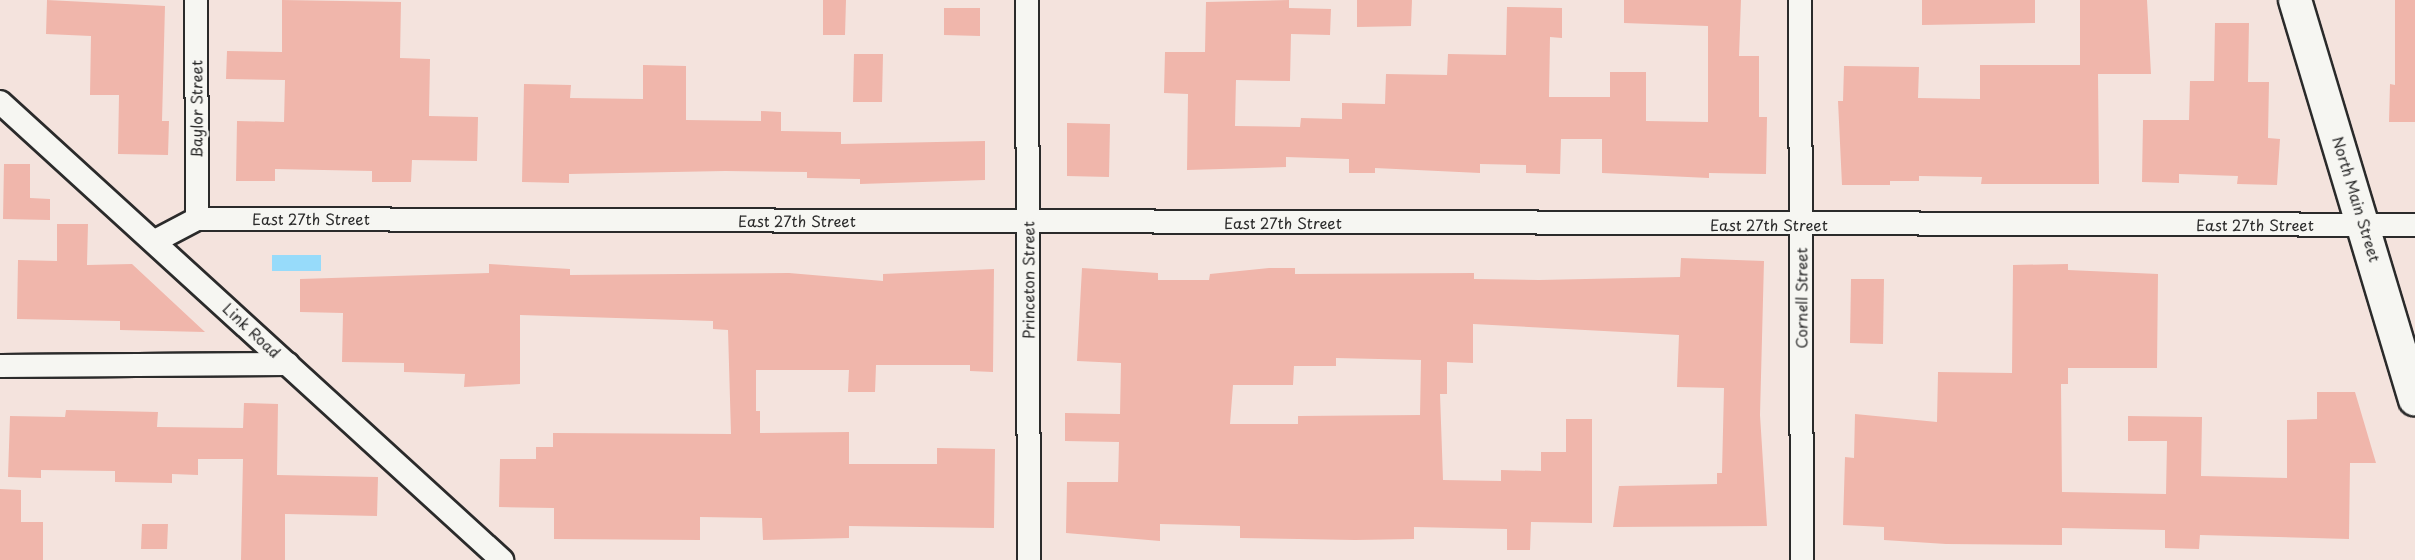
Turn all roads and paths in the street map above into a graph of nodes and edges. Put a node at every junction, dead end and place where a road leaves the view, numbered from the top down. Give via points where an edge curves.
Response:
1 (196, 0) edge
2 (1027, 0) edge
3 (1800, 0) edge
4 (2295, 0) edge
5 (0, 102) edge
6 (197, 219) junction
7 (1028, 221) junction
8 (2365, 225) junction
9 (2415, 225) edge
10 (1800, 226) junction
11 (157, 240) junction
12 (288, 364) junction
13 (0, 366) edge
14 (2415, 399) edge
15 (502, 560) edge
16 (1029, 560) edge
17 (1802, 560) edge

1 - 6 street, Baylor Street
2 - 7 street, Princeton Street
3 - 10 street, Cornell Street
4 - 8 main road, North Main Street
5 - 11 street, Link Road
6 - 7 street, East 27th Street
6 - 11 street, East 27th Street
7 - 10 street, East 27th Street
7 - 16 street, Princeton Street
8 - 9 street, East 27th Street
8 - 10 street, East 27th Street
8 - 14 main road, North Main Street
10 - 17 street, Cornell Street
11 - 12 street, Link Road
12 - 13 street
12 - 15 street, Link Road

